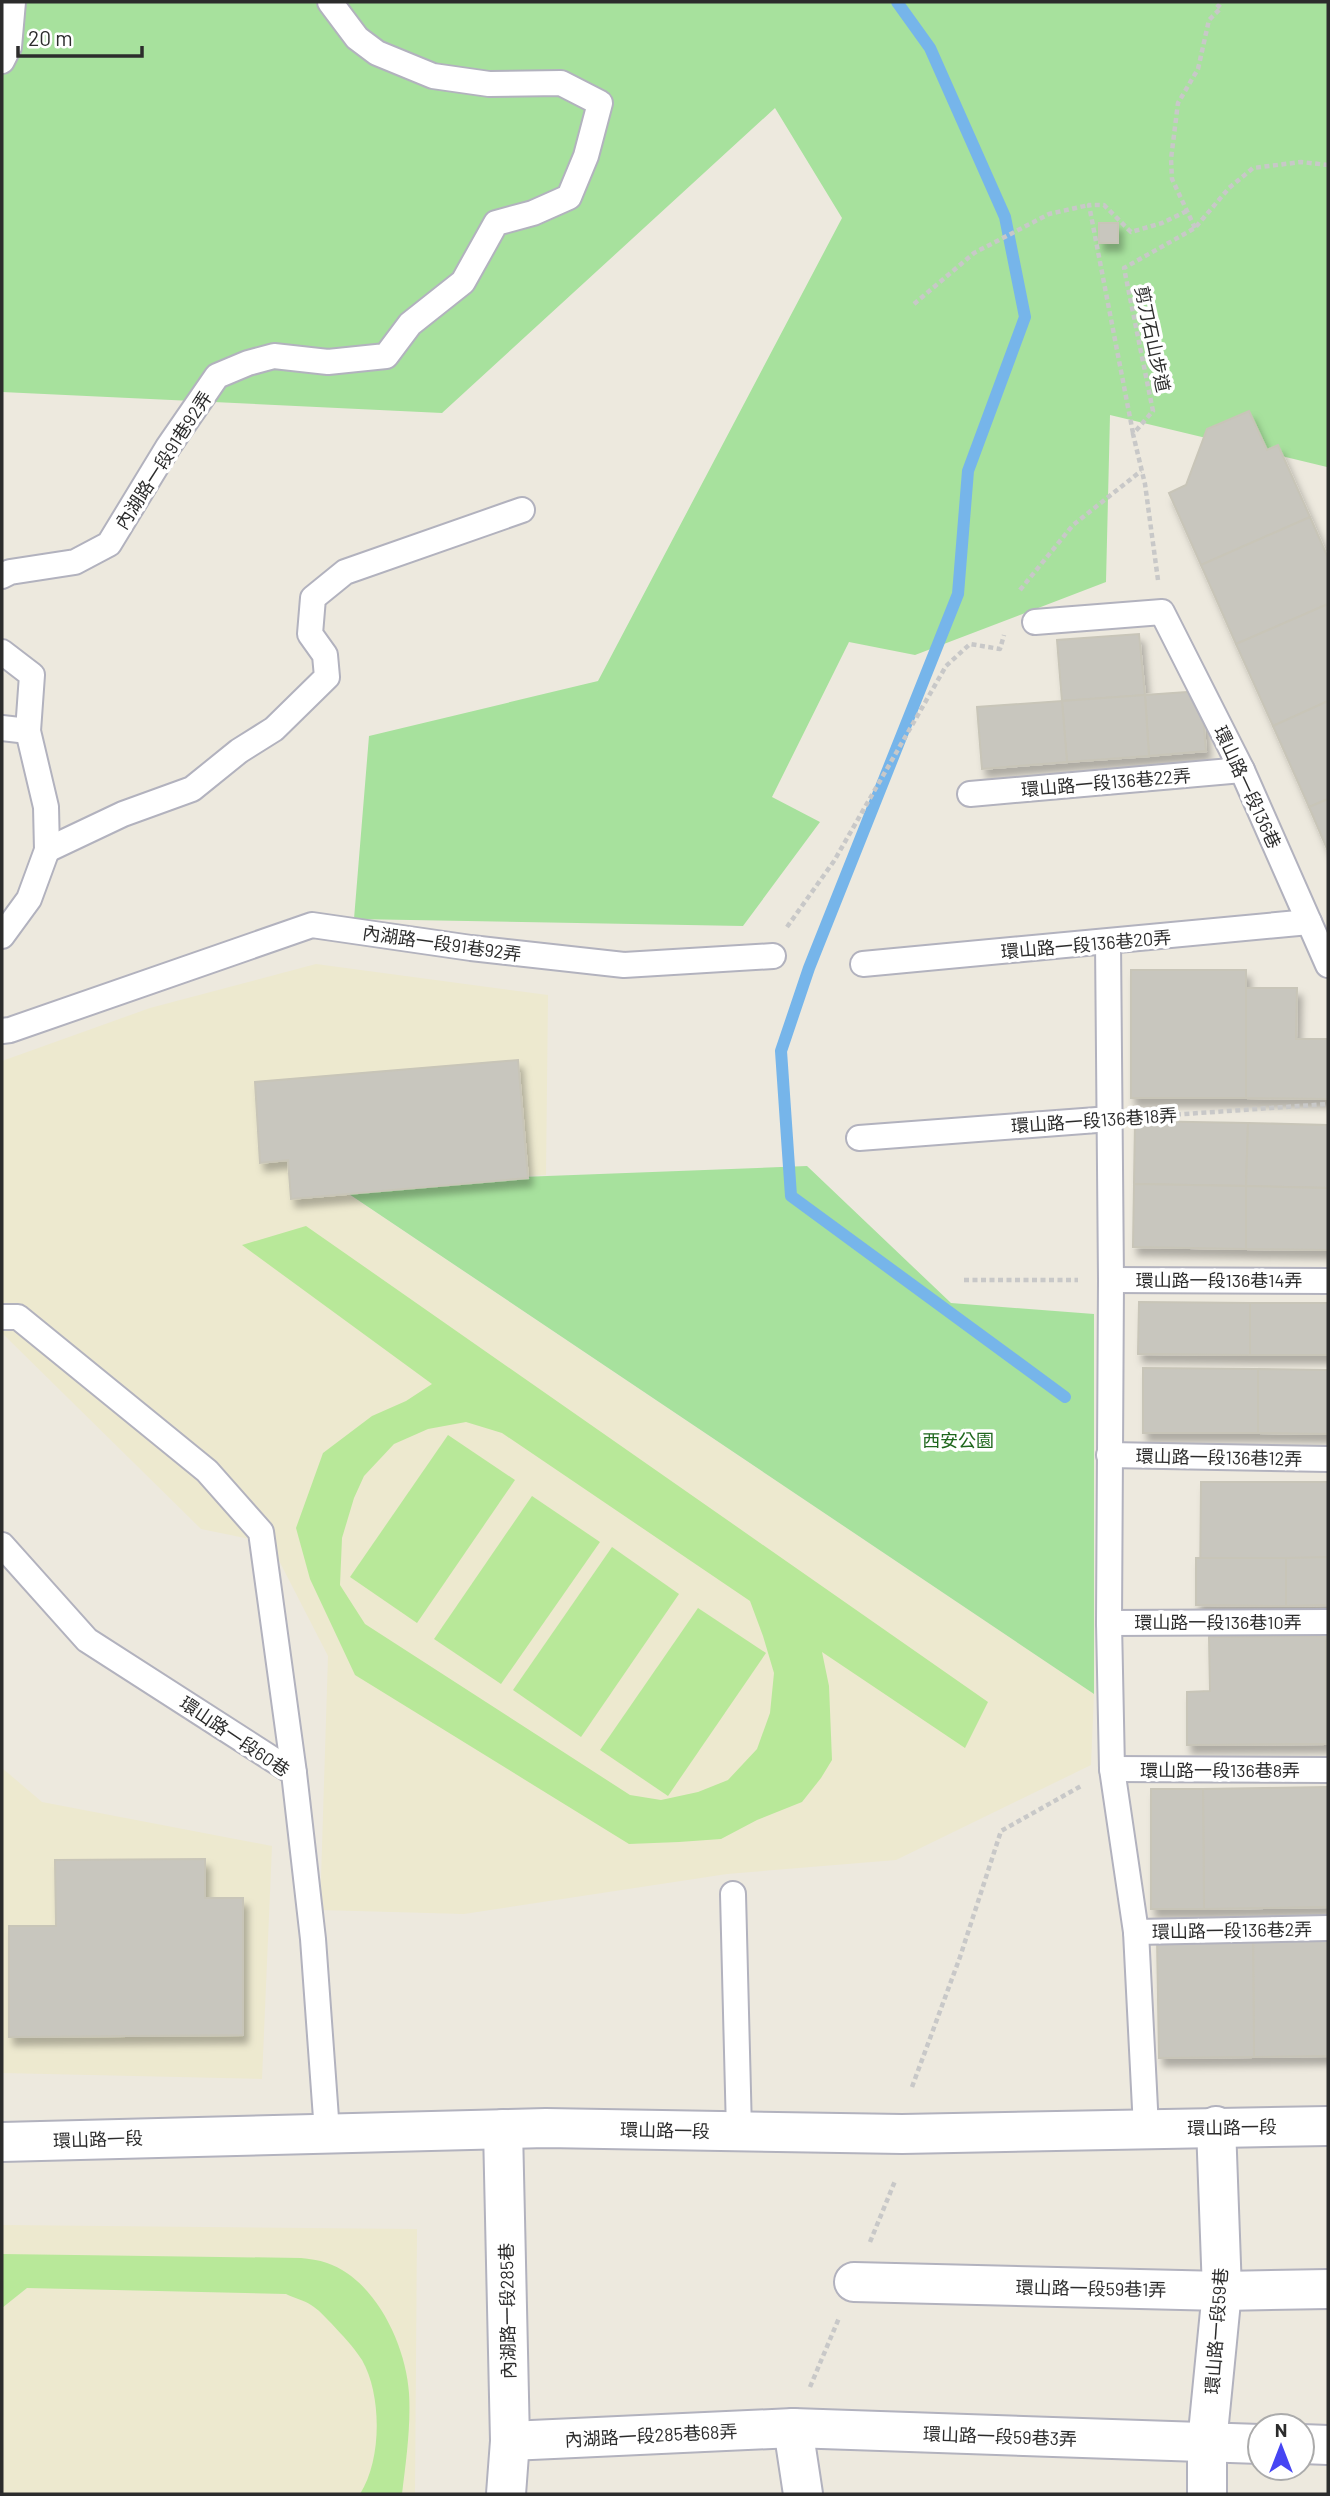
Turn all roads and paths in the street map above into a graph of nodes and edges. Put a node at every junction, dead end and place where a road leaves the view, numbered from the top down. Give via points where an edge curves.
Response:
1 (13, 2) edge
2 (330, 2) edge
3 (1214, 2) edge
4 (2, 61) edge
5 (1328, 165) edge
6 (1089, 205) junction
7 (1187, 211) junction
8 (1195, 228) junction
9 (914, 304) dead end
10 (1133, 434) junction
11 (1141, 471) junction
12 (522, 510) dead end
13 (2, 576) edge
14 (1019, 592) dead end
15 (1162, 612) junction
16 (1035, 622) dead end
17 (1007, 626) dead end
18 (2, 652) edge
19 (2, 728) edge
20 (28, 731) junction
21 (1242, 770) junction
22 (970, 794) dead end
23 (47, 849) junction
24 (1309, 922) junction
25 (2, 936) edge
26 (1108, 942) junction
27 (773, 956) joint
28 (863, 964) dead end
29 (1328, 965) edge
30 (2, 1031) edge
31 (1328, 1104) edge
32 (1110, 1119) junction
33 (859, 1138) dead end
34 (964, 1280) dead end
35 (1111, 1280) junction
36 (1328, 1281) edge
37 (2, 1317) edge
38 (1109, 1455) junction
39 (1328, 1459) edge
40 (2, 1545) edge
41 (1328, 1622) edge
42 (1109, 1623) junction
43 (1112, 1769) junction
44 (1328, 1770) edge
45 (294, 1773) junction
46 (733, 1894) dead end
47 (1328, 1928) edge
48 (1136, 1932) junction
49 (912, 2087) dead end
50 (1216, 2126) junction
51 (1328, 2126) edge
52 (1146, 2128) junction
53 (503, 2129) junction
54 (739, 2131) junction
55 (327, 2132) junction
56 (2, 2142) edge
57 (854, 2282) dead end
58 (1328, 2289) edge
59 (1222, 2291) junction
60 (793, 2428) junction
61 (510, 2441) junction
62 (1208, 2443) junction
63 (1246, 2444) edge
64 (506, 2494) edge
65 (803, 2494) edge
66 (1207, 2494) edge

1 - 4 lane via 9,47
2 - 13 lane, 內湖路一段91巷92弄 via 357,38 377,53 433,76 489,84 561,83 600,103 569,197 496,223 463,282 410,324 386,356 328,362 274,356 217,376 109,544 75,562
3 - 7 path via 1221,8 1209,20 1198,69 1178,103 1172,179
5 - 8 path via 1301,162 1253,168
6 - 7 path via 1104,205 1131,232
6 - 9 path via 1049,214 974,253
6 - 10 path
7 - 8 path
8 - 10 path, 剪刀石山步道 via 1124,268 1153,411
10 - 11 path
11 - 14 path via 1073,525
11 - 15 path
12 - 23 lane via 345,572 313,598 310,634 325,655 327,677 274,729 192,789
15 - 16 lane
15 - 21 lane, 環山路一段136巷
17 - 27 path via 1000,649 970,644 946,666 834,861 791,919
18 - 20 lane via 32,675
19 - 20 lane
20 - 23 lane via 47,807
21 - 22 lane, 環山路一段136巷22弄
21 - 24 lane, 環山路一段136巷
23 - 25 lane via 30,899
24 - 26 lane, 環山路一段136巷20弄
24 - 29 lane, 環山路一段136巷
26 - 28 lane, 環山路一段136巷20弄
26 - 32 lane
27 - 30 lane, 內湖路一段91巷92弄 via 624,965 312,925
31 - 32 path, 環山路一段136巷18弄
32 - 33 lane, 環山路一段136巷18弄
32 - 35 lane
34 - 35 path
35 - 36 lane, 環山路一段136巷14弄
35 - 38 lane
37 - 45 lane via 18,1317 207,1471 261,1532
38 - 39 lane, 環山路一段136巷12弄
38 - 42 lane
40 - 45 lane, 環山路一段60巷 via 87,1640
41 - 42 lane, 環山路一段136巷10弄
42 - 43 lane
43 - 44 lane, 環山路一段136巷8弄
43 - 48 lane
43 - 49 path via 1001,1831
45 - 55 lane, 環山路一段60巷 via 313,1938
46 - 54 lane
47 - 48 lane, 環山路一段136巷2弄
48 - 52 lane
50 - 51 street, 環山路一段
50 - 52 street, 環山路一段
50 - 59 street, 環山路一段59巷
52 - 54 street, 環山路一段 via 902,2134
53 - 54 street, 環山路一段
53 - 55 street, 環山路一段
53 - 61 street, 內湖路一段285巷
55 - 56 street, 環山路一段
57 - 59 street, 環山路一段59巷1弄
58 - 59 street, 環山路一段59巷1弄
59 - 62 street, 環山路一段59巷
60 - 61 street, 內湖路一段285巷68弄
60 - 62 street, 環山路一段59巷3弄
60 - 65 street
61 - 64 street, 內湖路一段285巷
62 - 63 street, 環山路一段59巷3弄
62 - 66 street, 環山路一段59巷

